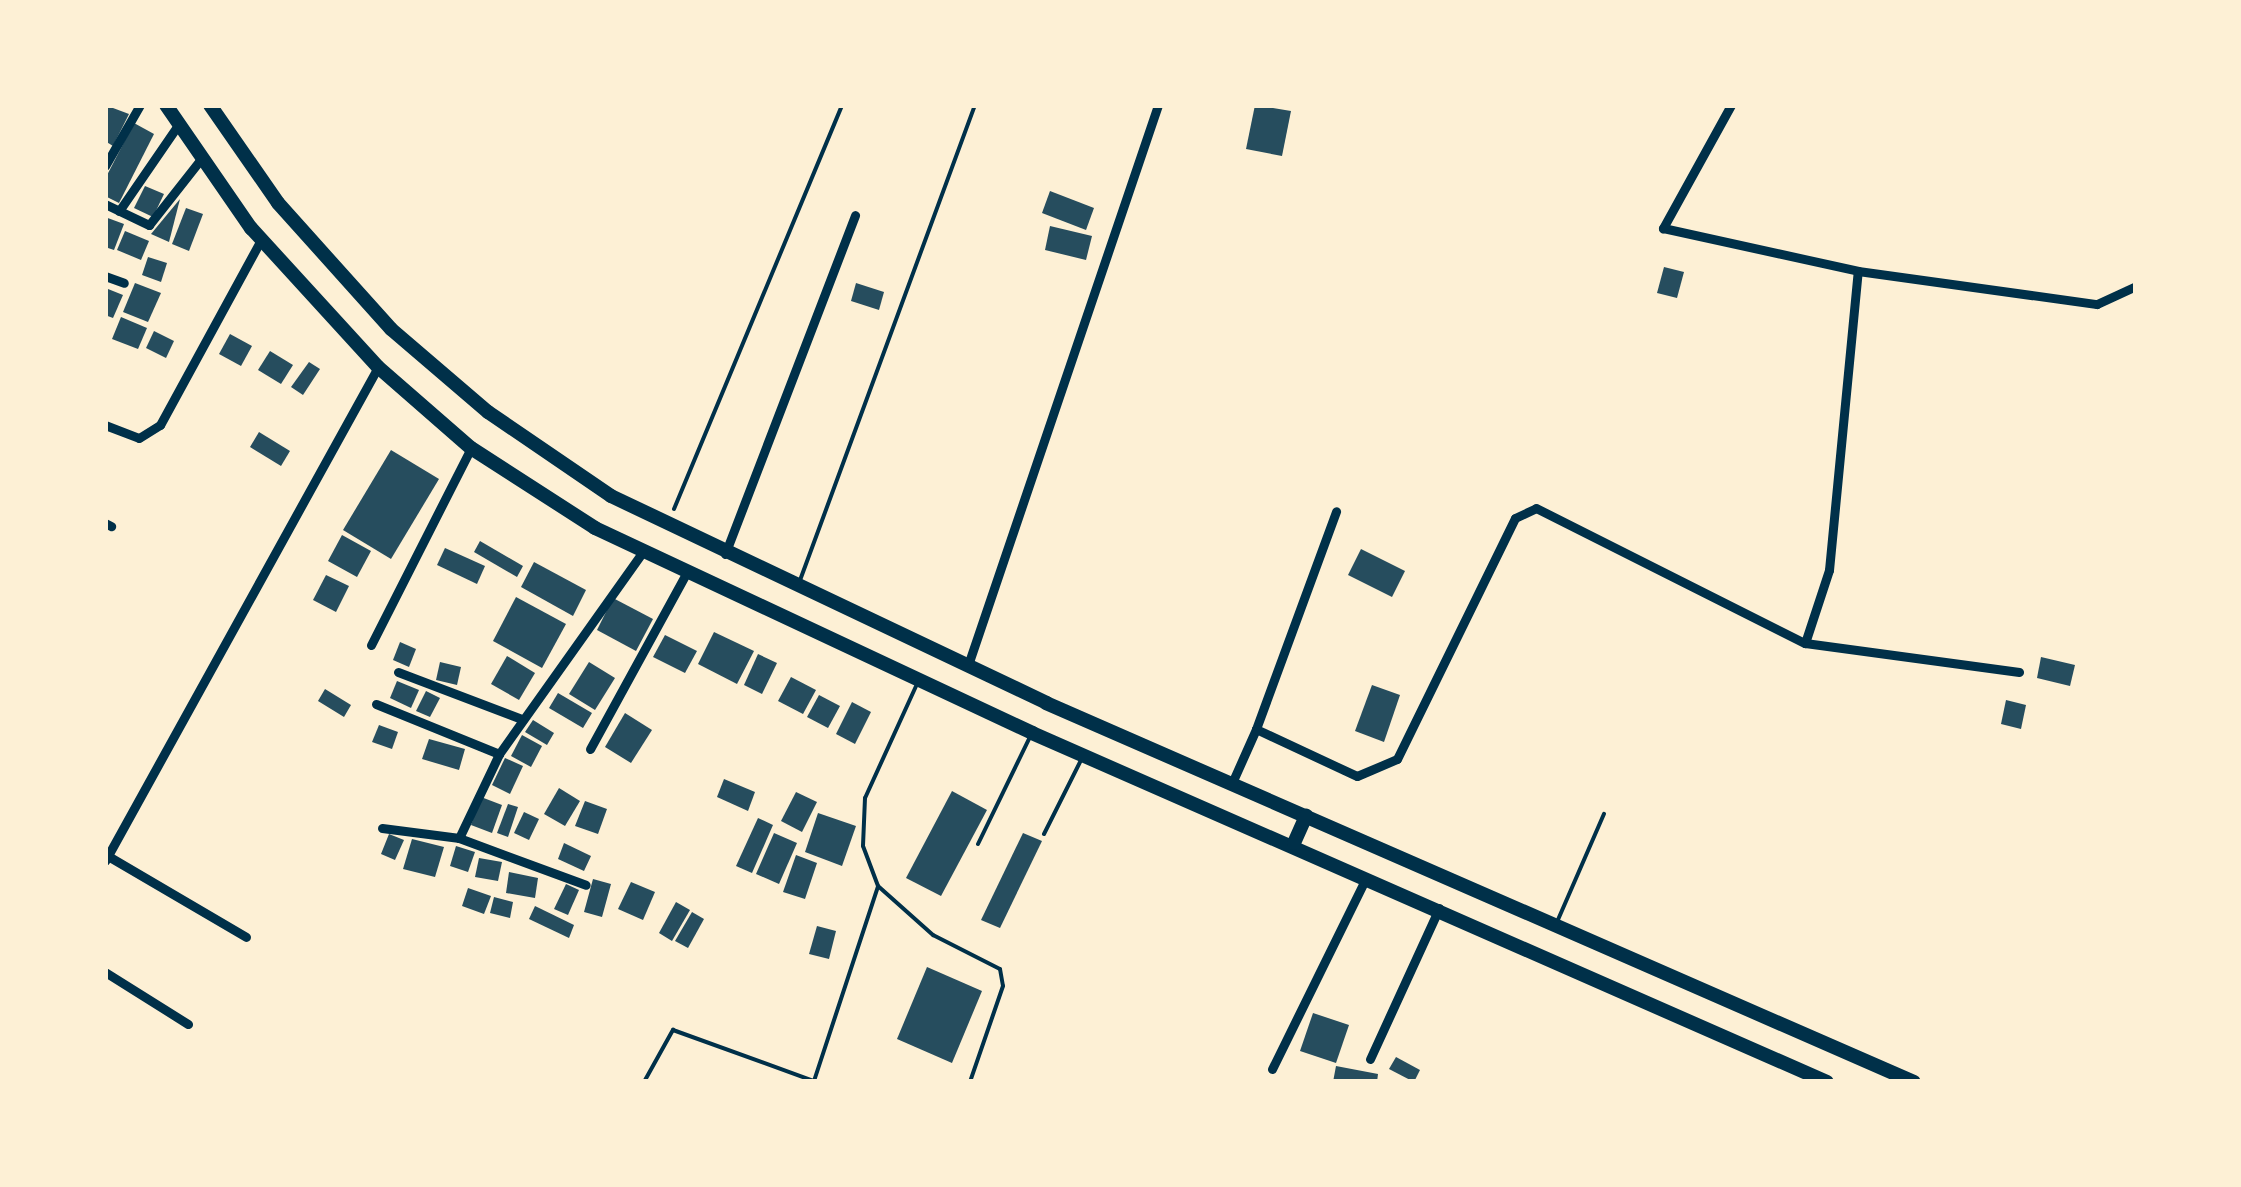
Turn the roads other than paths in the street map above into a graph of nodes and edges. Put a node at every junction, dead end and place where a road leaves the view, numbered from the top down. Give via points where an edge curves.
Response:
1 (140, 105) edge
2 (166, 105) edge
3 (210, 105) edge
4 (974, 105) edge
5 (1158, 105) edge
6 (1731, 105) edge
7 (178, 125) junction
8 (201, 159) junction
9 (105, 166) edge
10 (105, 204) edge
11 (119, 212) junction
12 (854, 215) dead end
13 (261, 240) junction
14 (1858, 272) junction
15 (105, 276) edge
16 (124, 283) dead end
17 (2136, 286) edge
18 (378, 367) junction
19 (105, 425) edge
20 (471, 448) junction
21 (1336, 512) dead end
22 (642, 554) junction
23 (725, 554) junction
24 (686, 574) junction
25 (798, 588) junction
26 (1805, 643) junction
27 (372, 646) dead end
28 (968, 665) junction
29 (398, 672) dead end
30 (2019, 672) dead end
31 (920, 680) junction
32 (376, 704) dead end
33 (522, 719) junction
34 (1256, 728) junction
35 (1032, 733) junction
36 (590, 749) dead end
37 (499, 754) junction
38 (1083, 755) junction
39 (1232, 784) junction
40 (1604, 814) dead end
41 (1306, 816) junction
42 (382, 828) dead end
43 (1044, 834) dead end
44 (459, 838) junction
45 (978, 844) dead end
46 (1294, 844) junction
47 (106, 858) edge
48 (1368, 875) junction
49 (586, 885) dead end
50 (878, 886) junction
51 (1440, 906) junction
52 (1557, 922) junction
53 (246, 937) dead end
54 (105, 972) edge
55 (188, 1024) dead end
56 (1370, 1059) dead end
57 (1272, 1069) dead end
58 (644, 1082) edge
59 (814, 1082) edge
60 (970, 1082) edge
61 (1827, 1082) edge
62 (1914, 1082) edge

1 - 9 street
2 - 7 highway
3 - 23 highway via 278,203 390,329 488,412 666,528
4 - 25 lane
5 - 28 street
6 - 14 street via 1663,228
7 - 8 highway
7 - 11 street
8 - 11 street via 149,225
8 - 13 highway
10 - 11 street
12 - 23 street
13 - 18 highway
13 - 19 street via 160,426 139,438
14 - 17 street via 2097,304
14 - 26 street via 1829,570
15 - 16 street
18 - 20 highway
18 - 47 street
20 - 22 highway
20 - 27 street
21 - 34 street
22 - 24 highway
22 - 33 street
23 - 25 highway
24 - 31 highway
24 - 36 street
25 - 28 highway
26 - 30 street
26 - 34 street via 1536,508 1515,518 1396,759 1357,776
28 - 39 highway
29 - 33 street
31 - 35 highway
31 - 50 lane via 865,798 864,846
32 - 37 street
33 - 37 street
34 - 39 street
35 - 38 highway
35 - 45 lane
37 - 44 street
38 - 43 lane
38 - 46 highway
39 - 41 highway
40 - 52 lane
41 - 46 highway
41 - 52 highway
42 - 44 street
44 - 49 street
46 - 48 highway
47 - 53 street
48 - 51 highway
48 - 57 street
50 - 59 lane
50 - 60 lane via 933,935 1000,969 1003,986
51 - 56 street
51 - 61 highway
52 - 62 highway
54 - 55 street
58 - 59 lane via 674,1030

